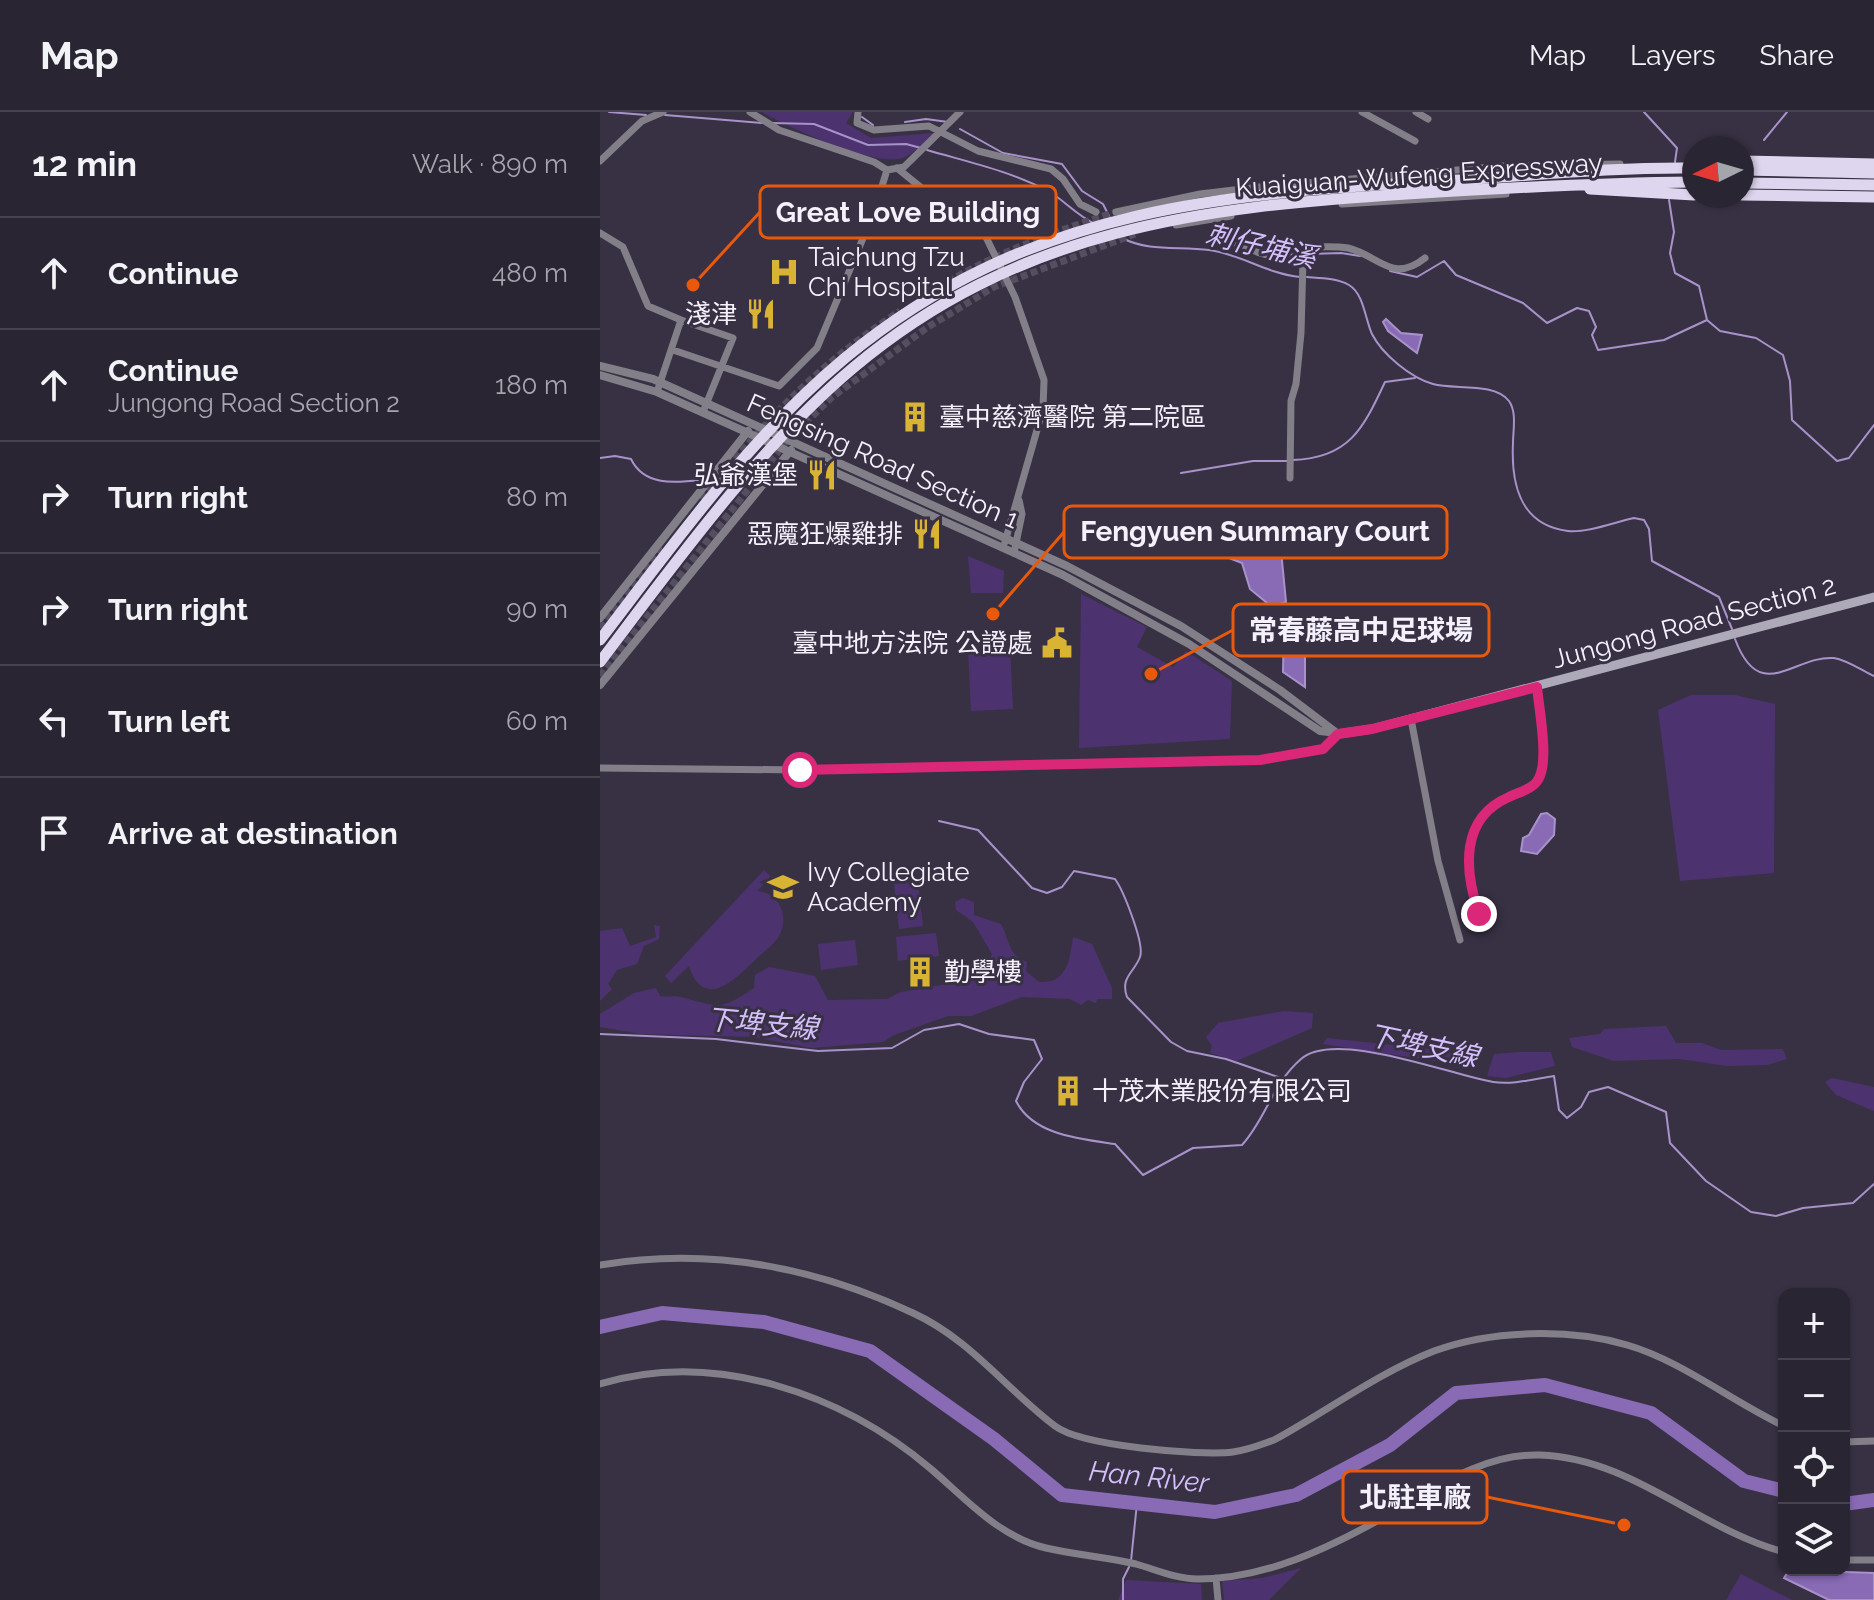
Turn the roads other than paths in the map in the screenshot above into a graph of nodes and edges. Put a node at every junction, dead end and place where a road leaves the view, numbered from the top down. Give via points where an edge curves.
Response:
1 (663, 112) edge
2 (750, 112) edge
3 (858, 112) edge
4 (960, 112) edge
5 (1362, 112) edge
6 (1416, 112) edge
7 (1379, 115) edge
8 (1428, 119) dead end
9 (942, 130) junction
10 (1415, 141) dead end
11 (600, 161) edge
12 (1874, 164) edge
13 (1682, 165) edge
14 (1682, 165) edge
15 (1581, 166) junction
16 (1754, 166) edge
17 (1754, 167) edge
18 (897, 168) junction
19 (887, 170) junction
20 (1874, 172) edge
21 (1682, 182) edge
22 (1754, 183) edge
23 (1562, 185) junction
24 (1874, 185) edge
25 (1582, 189) junction
26 (1682, 192) edge
27 (1682, 192) edge
28 (1754, 193) edge
29 (1874, 194) edge
30 (1096, 212) dead end
31 (1116, 212) tunnel mouth
32 (1154, 228) dead end
33 (1215, 228) dead end
34 (600, 233) edge
35 (1425, 258) dead end
36 (1303, 260) junction
37 (681, 320) junction
38 (673, 350) junction
39 (600, 366) edge
40 (721, 367) junction
41 (600, 375) edge
42 (659, 387) junction
43 (705, 408) junction
44 (753, 423) junction
45 (748, 432) junction
46 (792, 448) junction
47 (1290, 478) dead end
48 (1019, 499) junction
49 (1004, 544) junction
50 (1015, 548) junction
51 (1874, 597) edge
52 (600, 618) edge
53 (600, 640) edge
54 (600, 662) edge
55 (600, 685) edge
56 (1537, 687) junction
57 (1411, 719) junction
58 (1338, 734) junction
59 (600, 768) edge
60 (1486, 916) dead end
61 (1460, 940) dead end
62 (600, 1265) edge
63 (600, 1384) edge
64 (1778, 1423) edge
65 (1874, 1441) edge
66 (1850, 1442) edge
67 (1778, 1550) edge
68 (1850, 1560) edge
69 (1874, 1560) edge
70 (1216, 1578) junction
71 (1218, 1600) edge

1 - 11 street via 642,121
2 - 19 street via 779,130
3 - 9 street via 857,123 874,130
4 - 9 street
5 - 7 street
6 - 8 street
7 - 10 street
9 - 18 street
9 - 30 street via 978,151 1051,169 1080,204
12 - 16 highway
13 - 15 street
14 - 53 highway, Kuaiguan-Wufeng Expressway, bridge via 1232,196 1110,220 1007,258 914,309 816,384 747,456
15 - 25 street
15 - 31 street via 1504,166 1259,187
17 - 20 highway
18 - 19 street
18 - 48 street via 974,220 1015,297 1044,380 1043,409
19 - 40 street via 817,348 779,386
21 - 23 highway, Kuaiguan-Wufeng Expressway, bridge
22 - 24 highway
23 - 27 highway, bridge via 1607,192
23 - 54 highway, Kuaiguan-Wufeng Expressway, bridge via 1314,200 1158,221 1036,258 989,279 887,341 807,409
25 - 26 street
25 - 32 street via 1266,210
28 - 29 highway
33 - 36 street via 1216,235 1254,252 1276,260
34 - 37 street via 623,247 648,306
35 - 36 street via 1392,270 1344,247 1309,247
36 - 47 street
37 - 38 street
37 - 40 street via 733,338
38 - 40 street
38 - 42 street
39 - 42 street, Fengsing Road Section 1 via 637,373
40 - 43 street
41 - 42 street, Fengsing Road Section 1
42 - 43 street, Fengsing Road Section 1
43 - 44 street, Fengsing Road Section 1
43 - 45 street, Fengsing Road Section 1
44 - 45 street
44 - 46 street, Fengsing Road Section 1
45 - 46 street, Fengsing Road Section 1
45 - 52 street
46 - 49 street, Fengsing Road Section 1
46 - 55 street
48 - 49 street
48 - 50 street via 1022,514
49 - 50 street, Fengsing Road Section 1
50 - 58 street, Fengsing Road Section 1 via 1067,566 1181,626
51 - 56 main road, Jungong Road Section 2
56 - 57 main road, Jungong Road Section 2
56 - 60 street via 1539,780 1488,807 1470,843 1476,906
57 - 58 main road, Jungong Road Section 2
57 - 61 street via 1438,861
58 - 59 street via 1323,749 1260,760 800,770
62 - 64 street via 690,1256 808,1275 914,1313 946,1332 1070,1435 1166,1450 1251,1449 1436,1350 1520,1336 1557,1335 1628,1345
63 - 70 street via 694,1372 754,1380 809,1396 892,1437 1016,1537 1178,1577
65 - 66 street
67 - 70 street via 1727,1533 1597,1464 1538,1455 1512,1457 1448,1479 1288,1563
68 - 69 street
70 - 71 street

